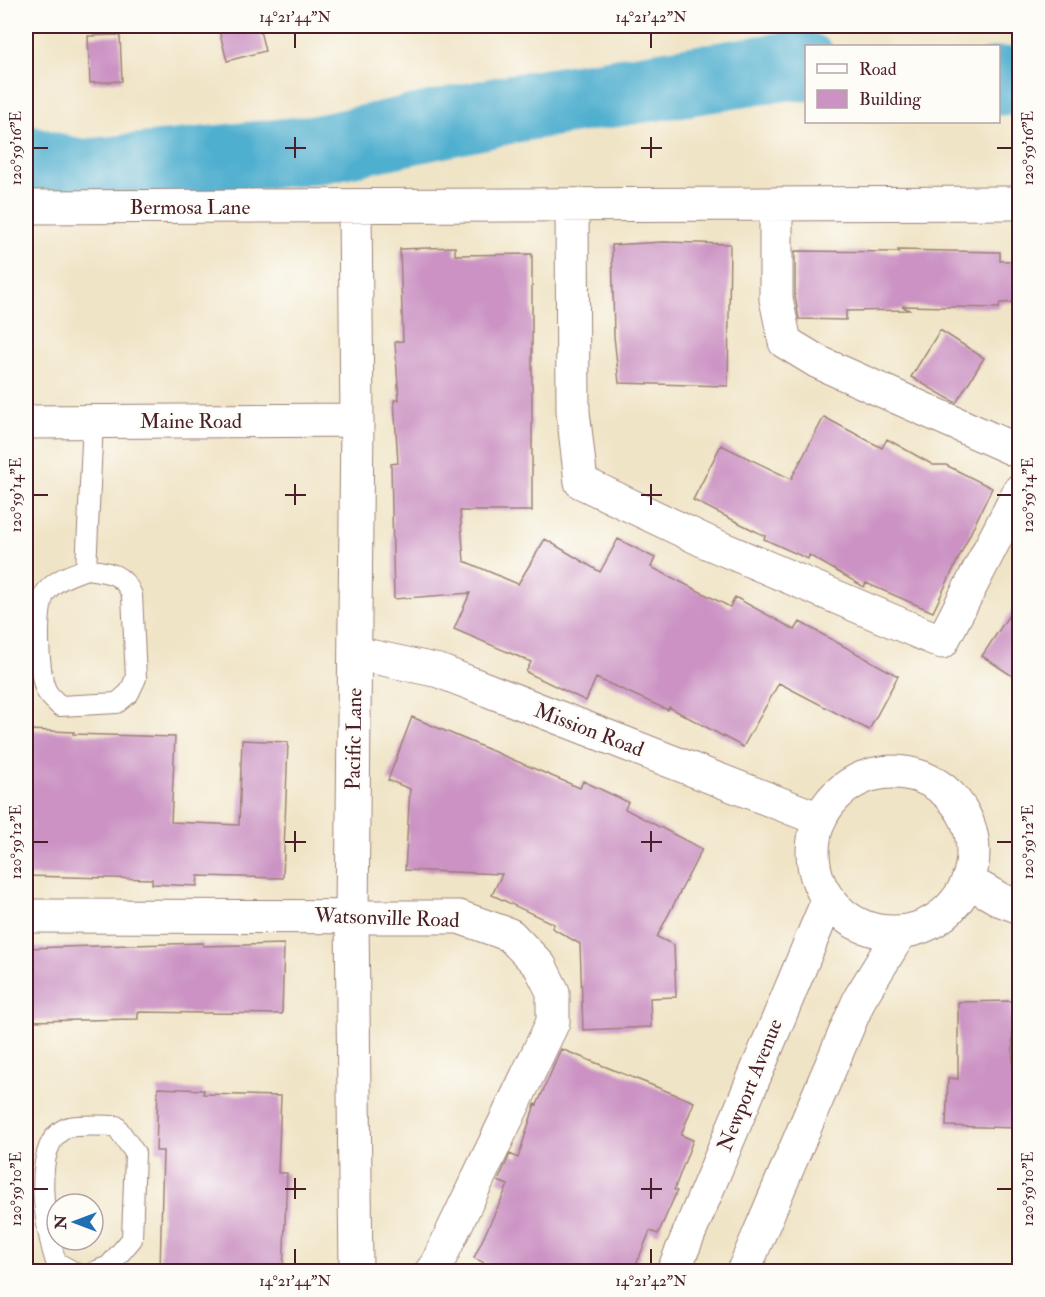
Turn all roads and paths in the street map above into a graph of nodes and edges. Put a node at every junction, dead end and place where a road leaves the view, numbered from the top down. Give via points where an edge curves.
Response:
1 (1020, 203) edge
2 (776, 204) junction
3 (572, 206) junction
4 (26, 207) edge
5 (356, 207) junction
6 (357, 420) junction
7 (26, 422) edge
8 (93, 422) junction
9 (1020, 452) edge
10 (1020, 490) edge
11 (86, 568) junction
12 (355, 653) junction
13 (819, 819) junction
14 (968, 881) junction
15 (828, 900) junction
16 (1020, 907) edge
17 (26, 916) edge
18 (352, 916) junction
19 (900, 933) junction
20 (74, 1272) edge
21 (94, 1272) edge
22 (356, 1272) edge
23 (431, 1272) edge
24 (673, 1272) edge
25 (742, 1272) edge

1 - 2 street, Bermosa Lane
2 - 3 street, Bermosa Lane
2 - 9 street via 776,299 785,342 818,362
3 - 5 street, Bermosa Lane
3 - 10 street via 573,411 581,482 709,543 942,642
4 - 5 street, Bermosa Lane
5 - 6 street, Pacific Lane
6 - 8 street, Maine Road
6 - 12 street, Pacific Lane
7 - 8 street, Maine Road
8 - 11 lane
11 - 11 lane via 116,573 127,583 132,595 136,678 129,693 117,704 60,706 47,692 42,675 40,610 44,594 55,582
12 - 13 street, Mission Road via 439,671
12 - 18 street, Pacific Lane
13 - 14 street via 835,796 856,780 884,772 910,773 936,783 957,802 969,826 973,854
13 - 15 street via 813,839 813,860
14 - 16 street
14 - 19 street via 957,901 941,917 922,928
15 - 19 street via 859,926
15 - 24 street, Newport Avenue
17 - 18 street, Watsonville Road
18 - 22 street, Pacific Lane
18 - 23 street, Watsonville Road via 459,917 510,935 540,966 553,992 554,1022
19 - 25 street via 860,998
20 - 21 lane via 56,1262 47,1234 44,1159 50,1141 66,1128 116,1126 135,1153 132,1239 109,1266

